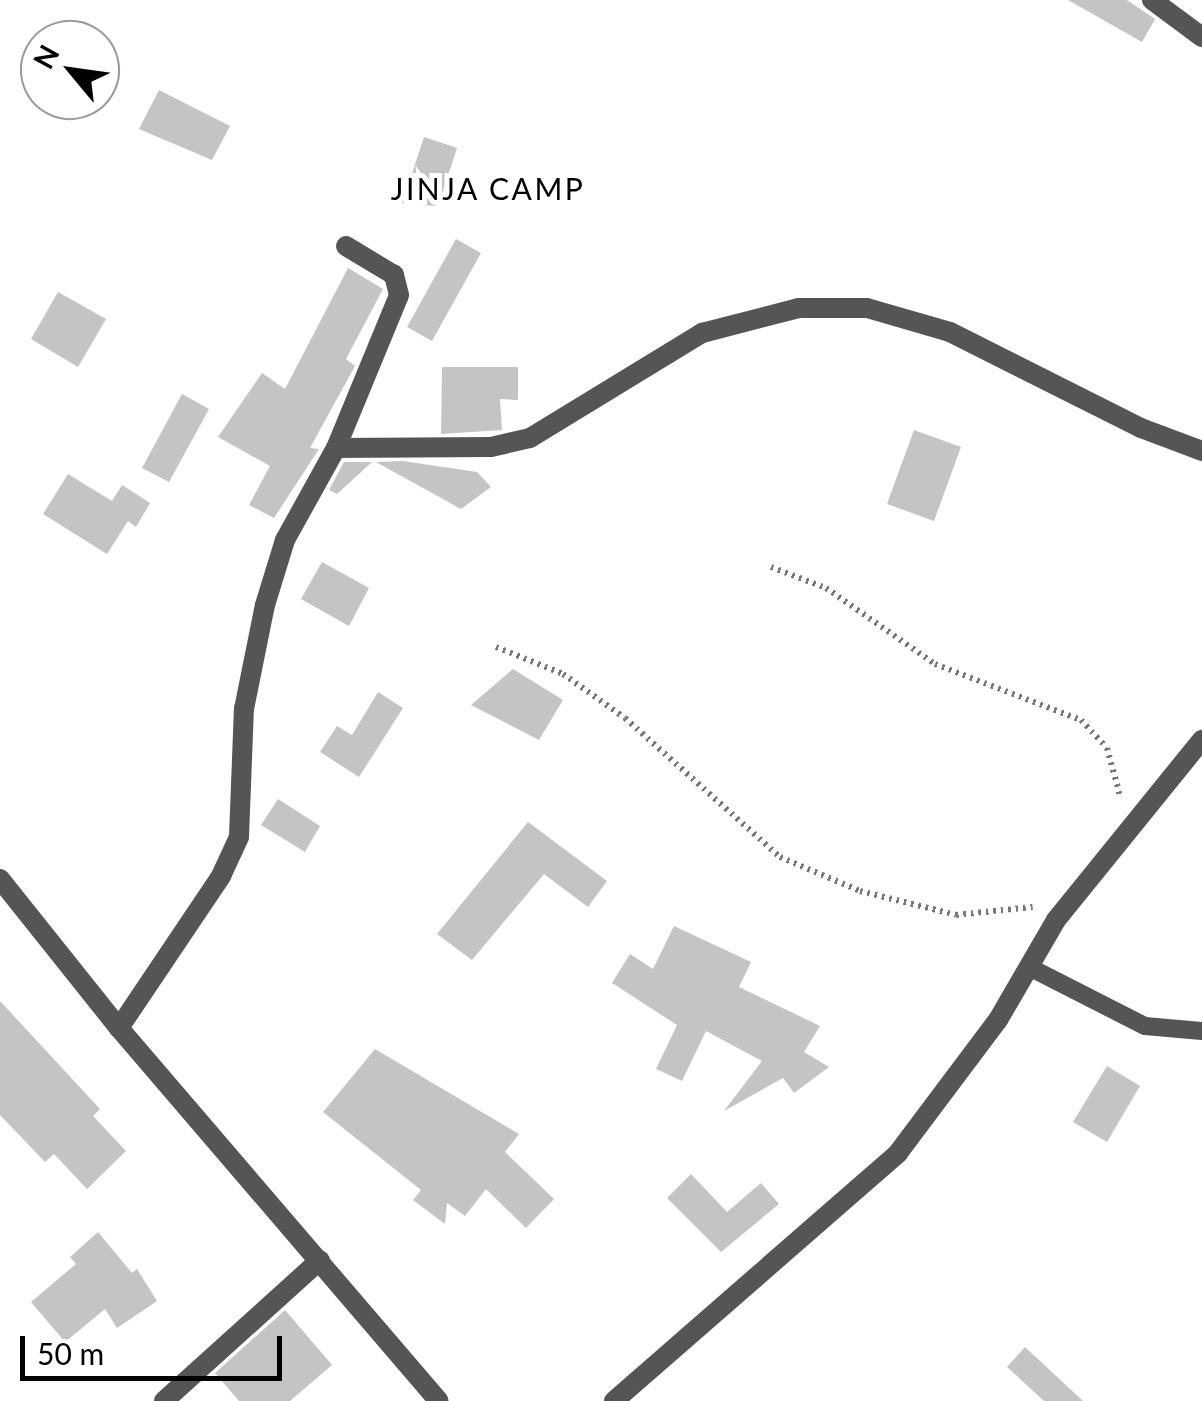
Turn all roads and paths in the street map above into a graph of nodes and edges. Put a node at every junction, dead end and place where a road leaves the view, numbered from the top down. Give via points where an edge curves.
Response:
1 (1152, 0) edge
2 (1202, 36) edge
3 (346, 246) dead end
4 (336, 448) junction
5 (1202, 451) edge
6 (771, 567) dead end
7 (496, 647) dead end
8 (1202, 740) edge
9 (1124, 837) junction
10 (0, 879) edge
11 (1069, 904) junction
12 (1029, 967) junction
13 (119, 1028) junction
14 (1202, 1032) edge
15 (320, 1260) junction
16 (164, 1401) edge
17 (439, 1401) edge
18 (614, 1401) edge

1 - 2 street
3 - 4 street via 394,275 399,295
4 - 5 street via 491,447 530,438 702,332 799,308 867,308 950,332 1141,428
4 - 13 street via 285,540 265,605 244,709 238,837 221,876
6 - 9 path via 826,588 934,664 1081,720 1107,748 1119,775
7 - 11 path via 563,674 625,718 780,857 860,891 956,915
8 - 9 street
9 - 11 street
10 - 13 street
11 - 12 street
12 - 14 lane via 1145,1026
12 - 18 street via 998,1020 898,1153
13 - 15 street
15 - 16 street
15 - 17 street

